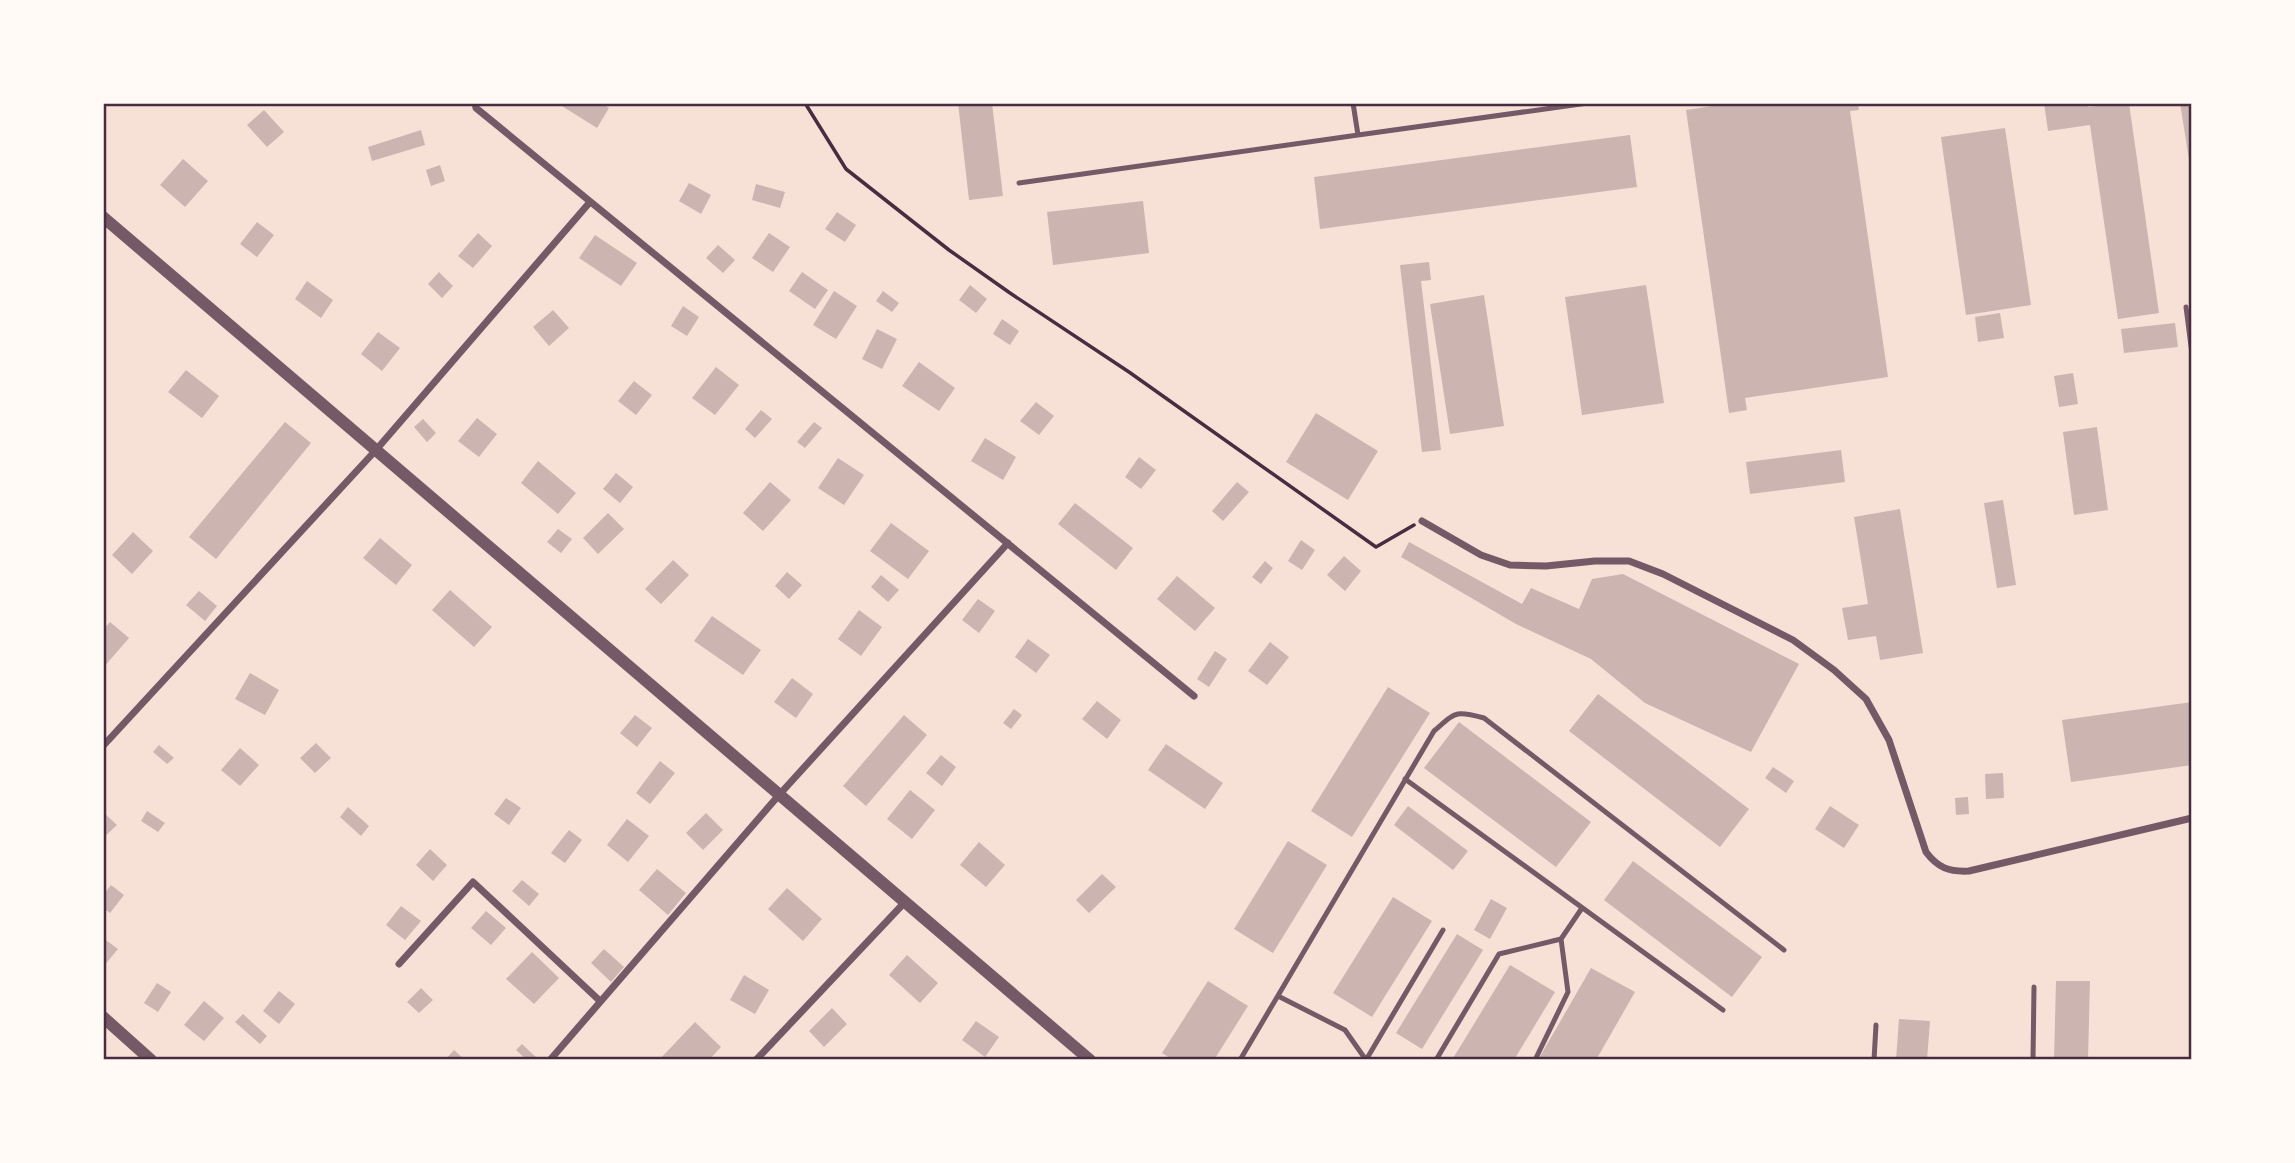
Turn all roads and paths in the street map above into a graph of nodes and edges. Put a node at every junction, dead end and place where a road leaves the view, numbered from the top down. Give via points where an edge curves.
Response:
1 (475, 103) edge
2 (805, 103) edge
3 (1353, 103) edge
4 (1588, 103) edge
5 (1358, 135) junction
6 (1019, 183) dead end
7 (590, 202) junction
8 (103, 217) edge
9 (2186, 307) dead end
10 (2192, 354) edge
11 (376, 450) junction
12 (1422, 521) joint
13 (1008, 543) junction
14 (1194, 696) dead end
15 (103, 746) edge
16 (1405, 779) junction
17 (779, 795) junction
18 (2192, 818) edge
19 (905, 902) junction
20 (1582, 908) junction
21 (1443, 930) dead end
22 (1561, 939) junction
23 (1784, 950) dead end
24 (399, 964) dead end
25 (2034, 987) dead end
26 (1278, 996) junction
27 (600, 1001) junction
28 (1723, 1010) dead end
29 (103, 1017) edge
30 (1876, 1025) dead end
31 (1242, 1059) edge
32 (152, 1060) edge
33 (550, 1060) edge
34 (756, 1060) edge
35 (1090, 1060) edge
36 (1366, 1060) edge
37 (1436, 1060) edge
38 (1535, 1060) edge
39 (1874, 1060) edge
40 (2033, 1060) edge

1 - 7 street
2 - 12 path via 846,169 949,250 1376,547
3 - 5 lane
4 - 5 lane
5 - 6 lane
7 - 11 street
7 - 13 street
8 - 11 street
9 - 10 lane
11 - 15 street
11 - 17 street
12 - 18 street via 1481,555 1510,565 1629,561 1793,640 1866,699 1889,740 1926,852 1944,869 1969,872
13 - 14 street
13 - 17 street
16 - 20 lane
16 - 23 lane via 1434,731 1453,714 1484,718
16 - 26 lane
17 - 19 street
17 - 27 street
19 - 34 street
19 - 35 street
20 - 22 lane
20 - 28 lane
21 - 36 lane
22 - 37 lane via 1499,954
22 - 38 lane via 1568,992
24 - 27 street via 472,882
25 - 40 lane
26 - 31 lane
26 - 36 lane via 1345,1030
27 - 33 street
29 - 32 street
30 - 39 lane

